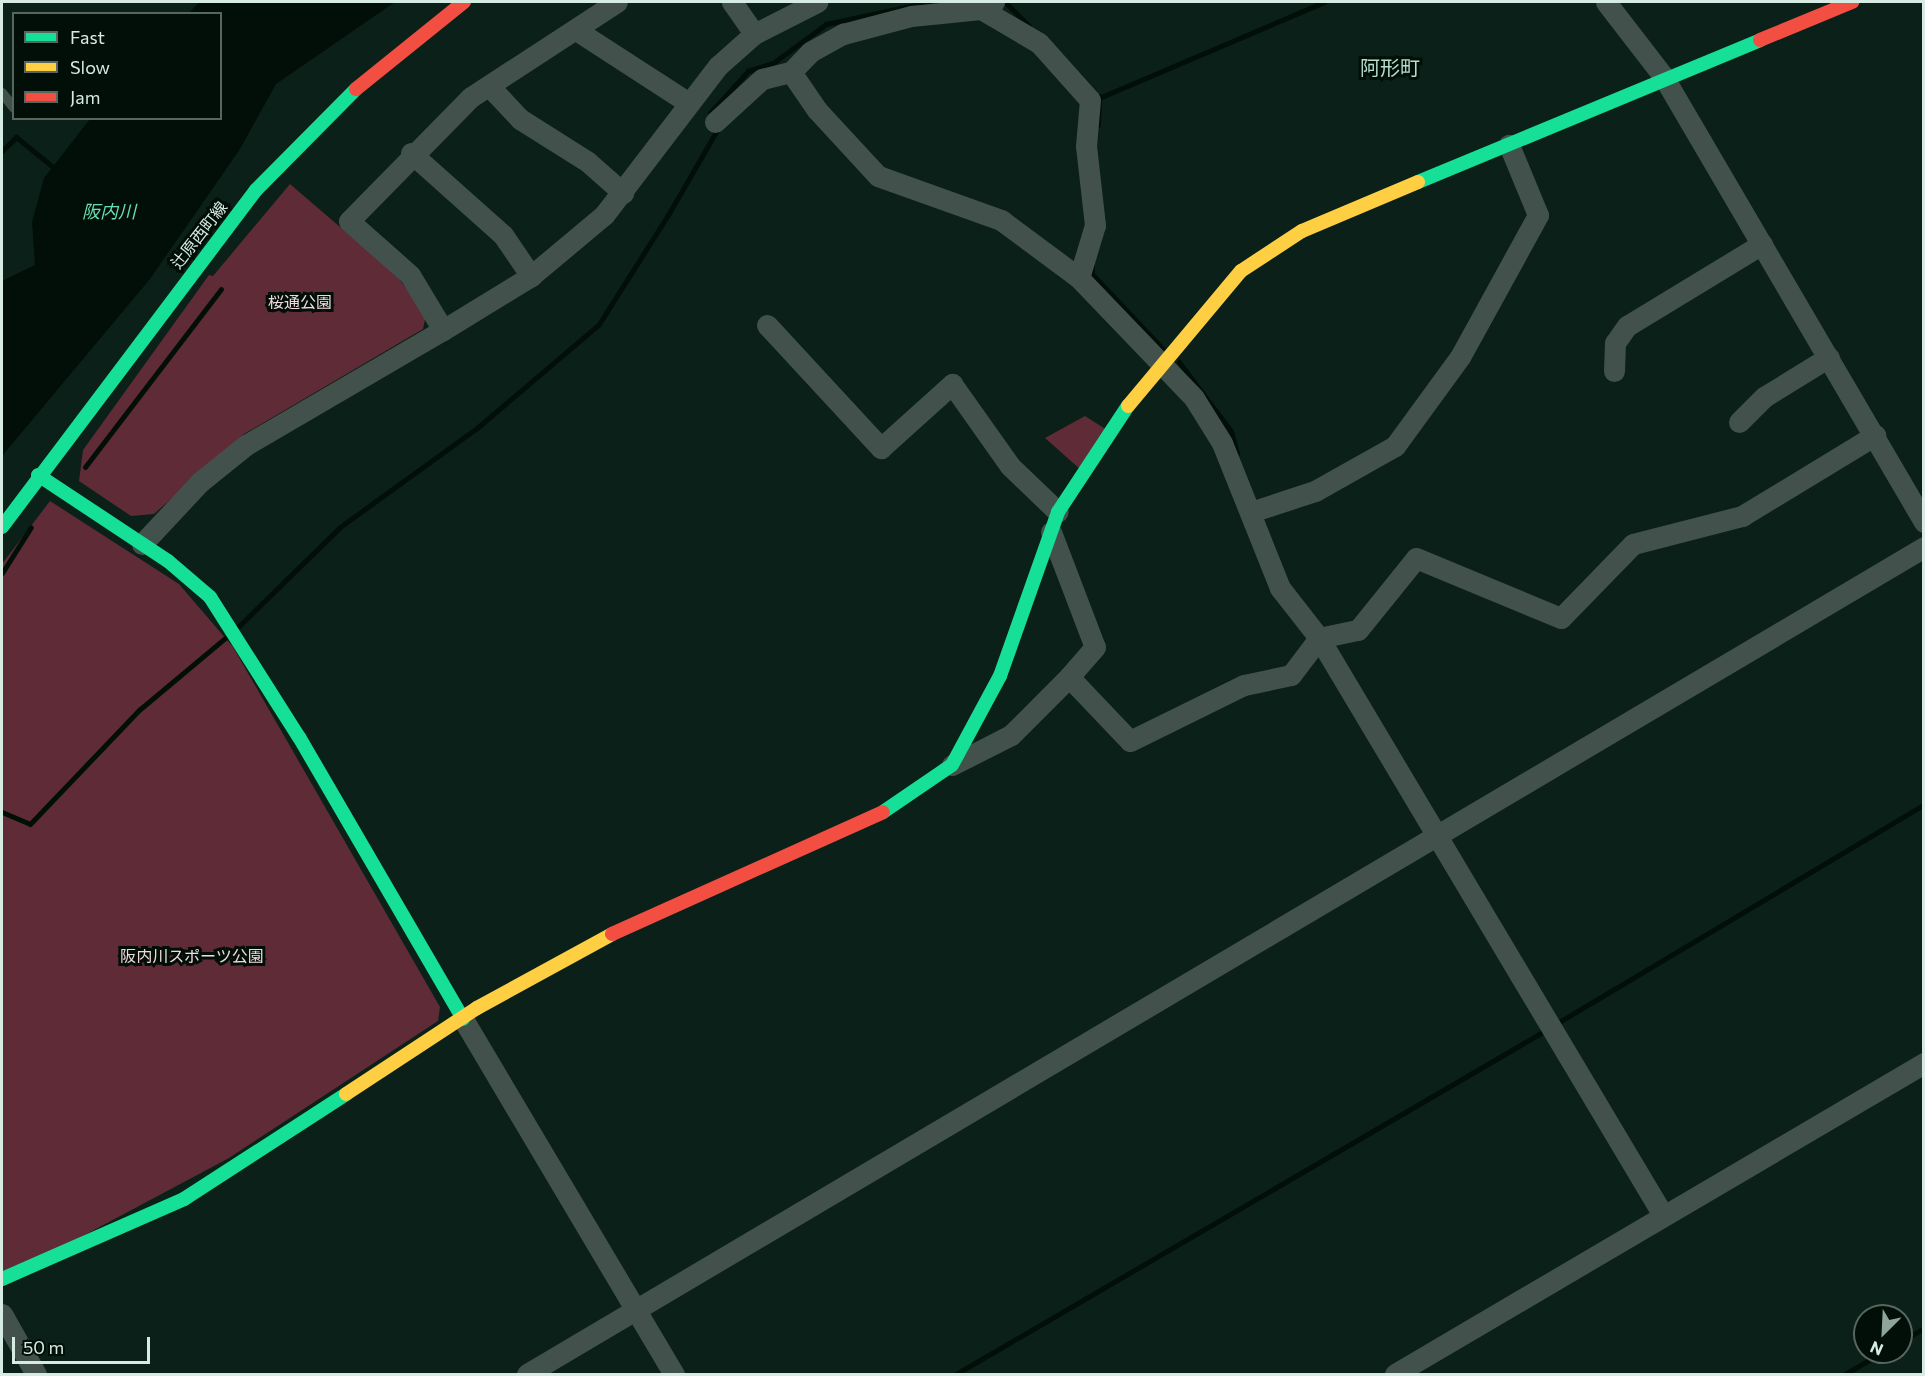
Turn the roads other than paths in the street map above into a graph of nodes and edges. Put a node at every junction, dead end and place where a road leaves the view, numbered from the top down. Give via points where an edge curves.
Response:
1 (464, 2) edge
2 (617, 2) edge
3 (732, 2) edge
4 (817, 2) edge
5 (1606, 2) edge
6 (1852, 2) edge
7 (990, 4) edge
8 (576, 30) junction
9 (754, 34) junction
10 (791, 72) junction
11 (1663, 76) junction
12 (490, 87) junction
13 (2, 93) edge
14 (689, 102) junction
15 (12, 106) edge
16 (715, 122) dead end
17 (1509, 145) junction
18 (411, 153) junction
19 (623, 193) junction
20 (1762, 244) junction
21 (531, 276) junction
22 (1079, 278) junction
23 (767, 325) dead end
24 (443, 330) junction
25 (1829, 357) junction
26 (1158, 364) junction
27 (1614, 370) dead end
28 (1739, 422) dead end
29 (1875, 435) junction
30 (38, 475) junction
31 (1251, 512) junction
32 (1055, 522) junction
33 (1923, 522) edge
34 (2, 526) edge
35 (142, 544) junction
36 (1923, 547) edge
37 (1319, 639) junction
38 (1069, 678) junction
39 (952, 765) junction
40 (1438, 835) junction
41 (463, 1019) junction
42 (1923, 1063) edge
43 (1663, 1215) junction
44 (2, 1279) edge
45 (636, 1311) junction
46 (2, 1314) edge
47 (36, 1374) edge
48 (527, 1374) edge
49 (674, 1374) edge
50 (1395, 1374) edge

1 - 30 street, 辻原西町線 via 377,68 282,161 146,329
2 - 8 street
3 - 9 street
4 - 9 street
5 - 11 street
6 - 11 street
7 - 10 street via 911,16 843,34 810,52
7 - 22 street via 1039,43 1090,100 1086,146 1095,225 1081,257
8 - 12 street
8 - 14 street
9 - 14 street via 718,66
10 - 16 street via 762,79
10 - 22 street via 878,176 1001,220
11 - 17 street
11 - 20 street
12 - 18 street via 471,97
12 - 19 street via 520,119 588,162
13 - 15 lane
14 - 19 street
17 - 26 street via 1302,231 1241,271
17 - 31 street via 1538,215 1460,357 1395,446 1315,491
18 - 21 street via 503,235
18 - 24 street via 349,220 410,275
19 - 21 street
20 - 25 street
20 - 27 street via 1627,326 1615,343
21 - 24 street
22 - 26 street
23 - 32 street via 881,448 952,384
24 - 35 street via 254,438 200,482
25 - 28 street via 1764,397
25 - 29 street
26 - 31 street via 1194,398 1222,443
26 - 32 street
29 - 33 street
29 - 37 street via 1742,516 1633,544 1561,618 1416,558 1358,630
30 - 34 street, 辻原西町線
30 - 35 street
31 - 37 street via 1280,588
32 - 38 street via 1095,647
32 - 39 street via 1000,676
35 - 41 street via 190,578 231,624
36 - 40 street
37 - 38 street via 1291,675 1244,685 1130,741
37 - 40 street
38 - 39 street via 1011,735
39 - 41 street via 882,813 594,942
40 - 43 street
40 - 45 street
41 - 44 street via 184,1199
41 - 45 street
42 - 43 street
43 - 50 street
45 - 48 street
45 - 49 street
46 - 47 street

